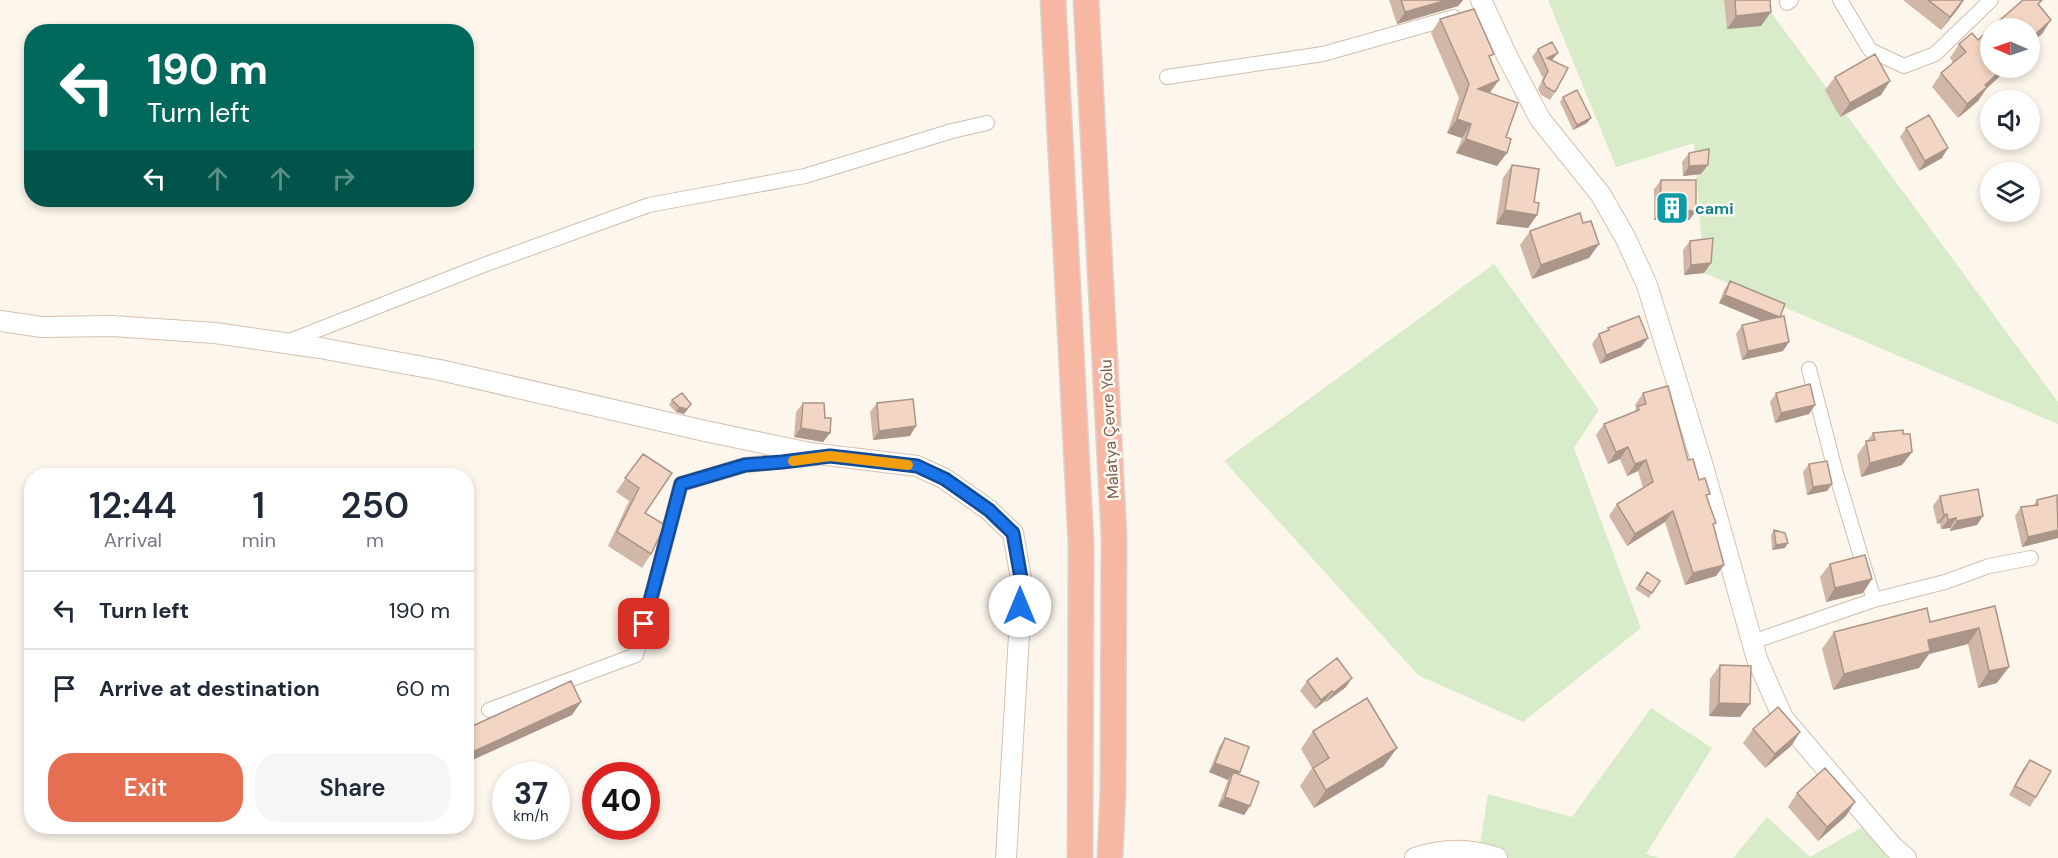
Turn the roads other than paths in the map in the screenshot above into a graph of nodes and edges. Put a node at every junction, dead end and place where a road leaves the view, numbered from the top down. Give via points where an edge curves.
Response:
1 (1053, 0) edge
2 (1086, 0) edge
3 (1840, 0) edge
4 (1991, 0) edge
5 (1476, 8) edge
6 (1167, 77) dead end
7 (987, 123) dead end
8 (0, 321) edge
9 (285, 343) junction
10 (1809, 369) dead end
11 (830, 456) junction
12 (2031, 558) dead end
13 (1874, 600) junction
14 (1752, 642) junction
15 (489, 710) dead end
16 (1006, 858) edge
17 (1080, 858) edge
18 (1110, 858) edge
19 (1415, 858) edge
20 (1497, 858) edge
21 (1906, 858) edge

1 - 17 highway, Malatya Çevre Yolu via 1081,543
2 - 18 highway, Malatya Çevre Yolu via 1114,536
3 - 4 street via 1870,50 1905,66 1935,54
5 - 6 street via 1323,54
5 - 14 street via 1540,119 1601,195 1647,285
7 - 9 street via 805,176 649,206 481,266
8 - 9 street via 42,327 112,326 215,333
9 - 11 street via 440,370
10 - 13 street via 1834,470
11 - 15 street via 745,465 681,484 636,655
11 - 16 street via 917,466 945,479 989,510 1013,533 1022,584
12 - 13 street via 1989,566
13 - 14 street
14 - 21 street via 1783,718
19 - 20 street via 1435,851 1479,852

